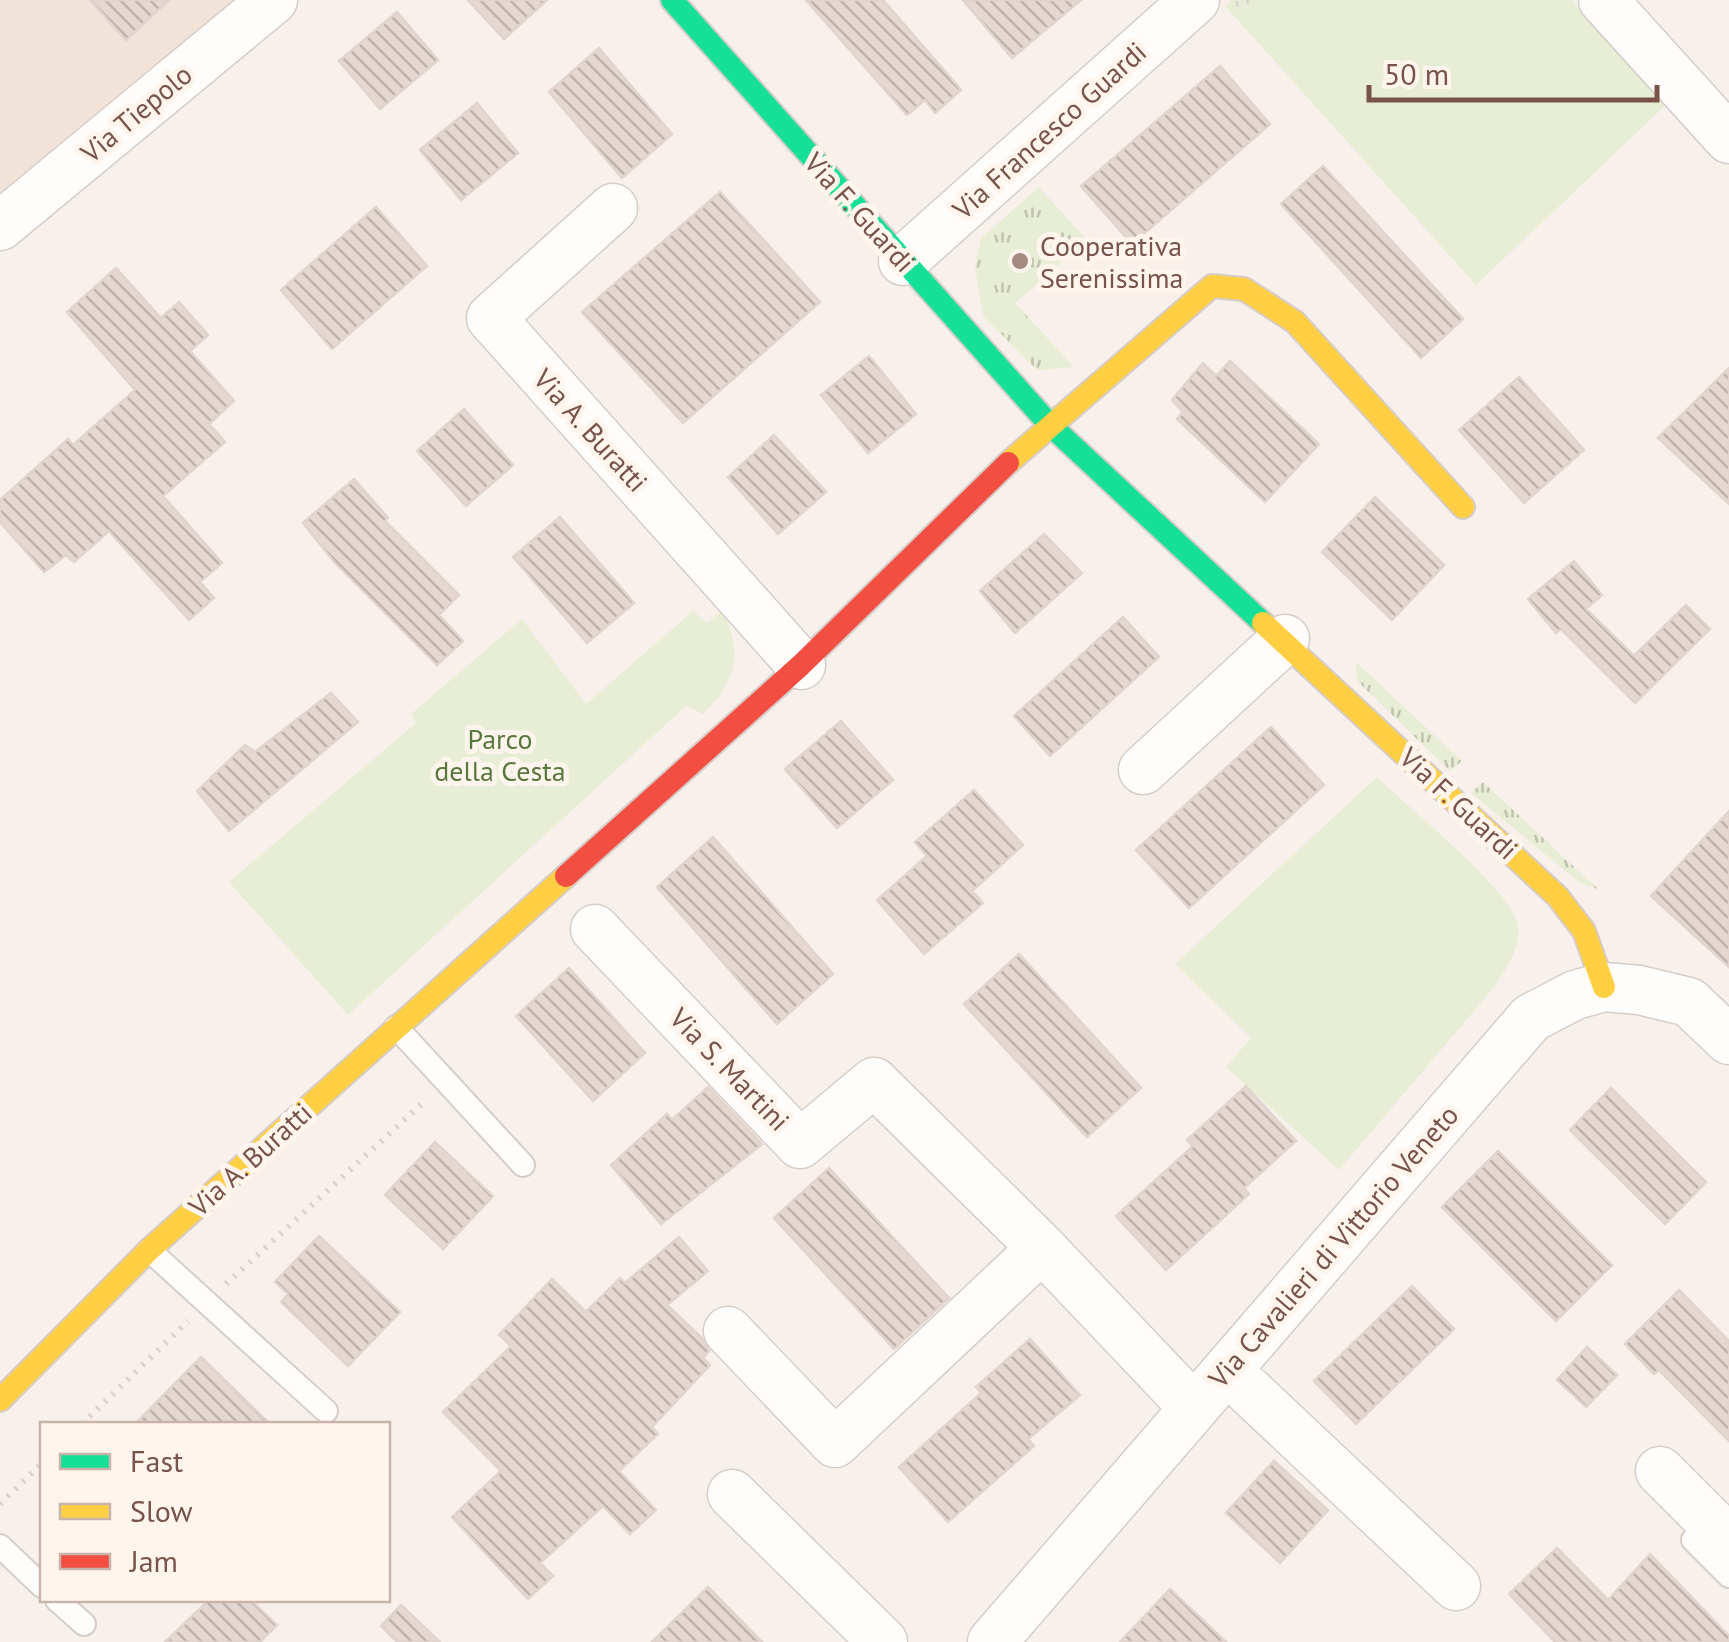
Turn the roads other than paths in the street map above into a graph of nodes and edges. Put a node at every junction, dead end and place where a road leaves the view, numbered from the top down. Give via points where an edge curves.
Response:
1 (273, 0) edge
2 (672, 0) edge
3 (1603, 0) edge
4 (1190, 2) edge
5 (1729, 139) edge
6 (613, 208) dead end
7 (0, 226) edge
8 (903, 260) junction
9 (1049, 424) junction
10 (1463, 507) dead end
11 (1285, 639) junction
12 (801, 665) junction
13 (1143, 770) dead end
14 (595, 928) dead end
15 (1604, 987) junction
16 (396, 1026) junction
17 (1729, 1040) edge
18 (523, 1166) dead end
19 (1042, 1248) junction
20 (150, 1250) junction
21 (728, 1332) dead end
22 (1248, 1390) dead end
23 (0, 1400) edge
24 (1193, 1407) junction
25 (326, 1411) dead end
26 (1660, 1471) dead end
27 (732, 1494) dead end
28 (1711, 1540) edge
29 (0, 1546) edge
30 (1729, 1576) edge
31 (40, 1584) edge
32 (1456, 1586) dead end
33 (59, 1602) edge
34 (84, 1624) dead end
35 (883, 1642) edge
36 (992, 1642) edge

1 - 7 street, Via Tiepolo
2 - 8 street, Via F. Guardi
3 - 5 street
4 - 8 street, Via Francesco Guardi
6 - 12 street, Via A. Buratti via 491,318
8 - 9 street, Via F. Guardi
9 - 10 street via 1212,286 1244,290 1295,322
9 - 11 street, Via F. Guardi
9 - 12 street, Via A. Buratti
11 - 13 street
11 - 15 street, Via F. Guardi via 1558,897 1584,932
12 - 16 street, Via A. Buratti
14 - 19 street, Via S. Martini via 800,1144 874,1082
15 - 17 street via 1689,1002
15 - 24 street, Via Cavalieri di Vittorio Veneto via 1531,1018
16 - 18 lane
16 - 20 street, Via A. Buratti
19 - 21 street via 834,1443
19 - 24 street, Via S. Martini
20 - 23 street, Via A. Buratti
20 - 25 lane
22 - 32 street
24 - 36 street, Via Cavalieri di Vittorio Veneto
26 - 28 street
27 - 35 street
28 - 30 lane
29 - 31 lane
33 - 34 lane

